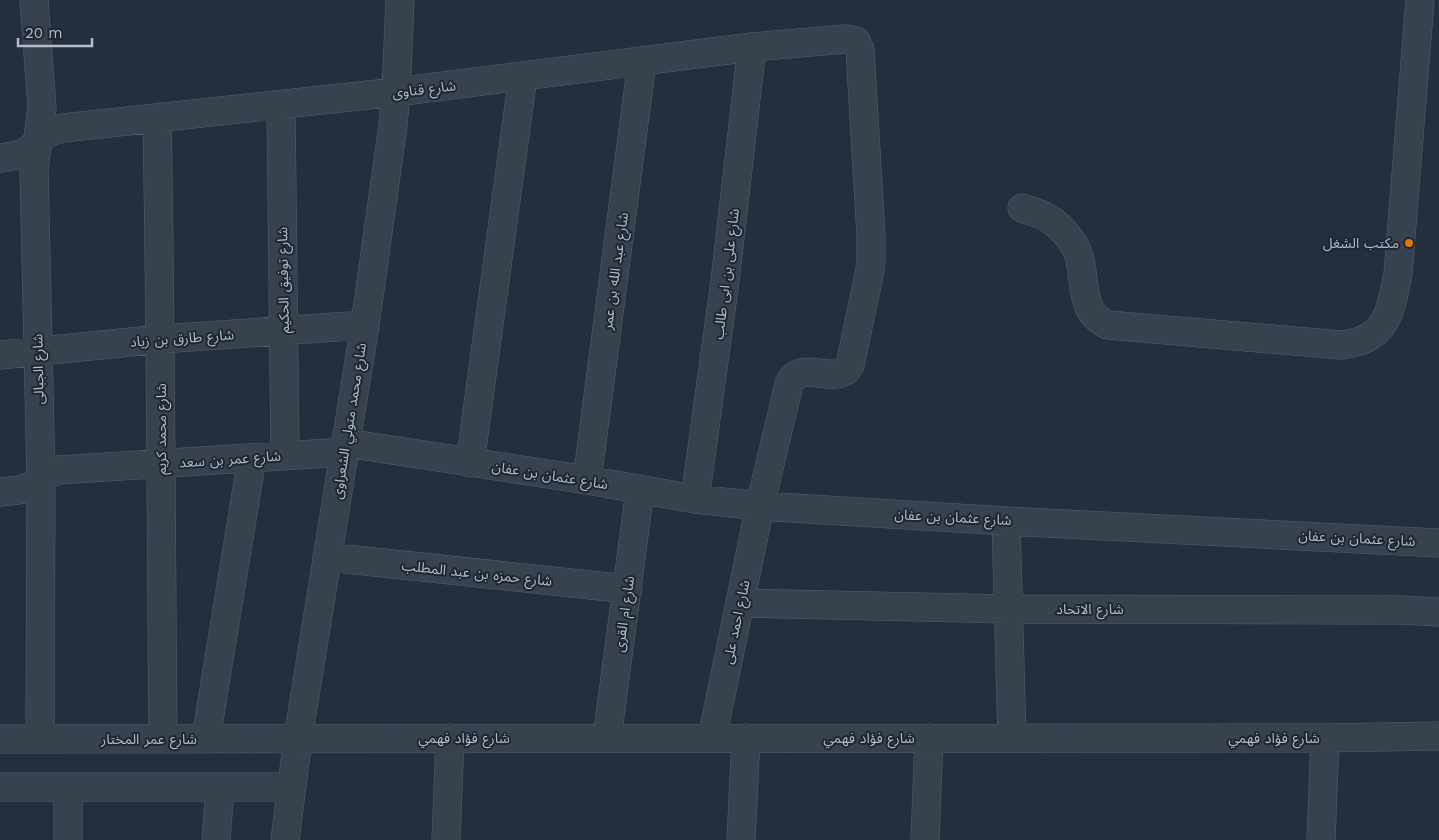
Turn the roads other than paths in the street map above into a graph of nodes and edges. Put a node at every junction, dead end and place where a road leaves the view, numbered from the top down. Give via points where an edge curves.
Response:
1 (34, 0) edge
2 (400, 0) edge
3 (1420, 0) edge
4 (856, 41) joint
5 (752, 47) junction
6 (642, 62) junction
7 (523, 76) junction
8 (396, 92) junction
9 (281, 105) junction
10 (157, 118) junction
11 (39, 139) junction
12 (0, 158) edge
13 (1022, 208) dead end
14 (365, 325) junction
15 (284, 330) junction
16 (161, 339) junction
17 (38, 351) junction
18 (0, 355) edge
19 (346, 447) junction
20 (285, 456) junction
21 (252, 458) junction
22 (160, 463) junction
23 (470, 463) junction
24 (41, 479) junction
25 (587, 480) junction
26 (640, 490) junction
27 (0, 492) edge
28 (694, 499) junction
29 (760, 506) junction
30 (1006, 521) junction
31 (1439, 543) edge
32 (327, 557) junction
33 (628, 589) junction
34 (740, 603) junction
35 (1008, 609) junction
36 (1439, 612) edge
37 (1439, 736) edge
38 (206, 738) junction
39 (298, 738) junction
40 (450, 738) junction
41 (607, 738) junction
42 (712, 738) junction
43 (746, 738) junction
44 (929, 738) junction
45 (1012, 738) junction
46 (1325, 738) junction
47 (0, 739) edge
48 (40, 739) junction
49 (163, 739) junction
50 (291, 786) junction
51 (0, 787) edge
52 (68, 787) junction
53 (220, 787) junction
54 (68, 840) edge
55 (216, 840) edge
56 (285, 840) edge
57 (446, 840) edge
58 (741, 840) edge
59 (925, 840) edge
60 (1321, 840) edge

1 - 11 street, شارع الجبالى via 42,108
2 - 8 street, شارع محمد متولي الشعراوى
3 - 13 street via 1398,274 1389,314 1375,333 1364,340 1341,345 1108,325 1087,306 1080,258 1074,245 1050,219
4 - 5 street, شارع قناوى via 846,38
4 - 29 street, شارع احمد على via 860,50 871,249 867,284 846,371 835,375 803,372 792,379
5 - 6 street, شارع قناوى
5 - 28 street, شارع على بن ابى طالب via 726,282
6 - 7 street, شارع قناوى
6 - 25 street, شارع عبد الله بن عمر
7 - 8 street, شارع قناوى
7 - 23 street
8 - 9 street, شارع قناوى
8 - 14 street, شارع محمد متولي الشعراوى
9 - 10 street, شارع قناوى
9 - 15 street, شارع توفيق الحكيم
10 - 11 street, شارع قناوى via 63,128
10 - 16 street, شارع محمد كريم
11 - 12 street, شارع قناوى via 22,153
11 - 17 street, شارع الجبالى via 34,170
14 - 15 street, شارع طارق بن زياد
14 - 19 street, شارع محمد متولي الشعراوى
15 - 16 street, شارع طارق بن زياد
15 - 20 street, شارع توفيق الحكيم
16 - 17 street, شارع طارق بن زياد
16 - 22 street, شارع محمد كريم
17 - 18 street, شارع طارق بن زياد
17 - 24 street, شارع الجبالى
19 - 20 street, شارع عمر بن سعد
19 - 23 street, شارع عثمان بن عفان
19 - 32 street, شارع محمد متولي الشعراوى
20 - 21 street, شارع عمر بن سعد
21 - 22 street, شارع عمر بن سعد
21 - 38 street
22 - 24 street, شارع عمر بن سعد via 58,470
22 - 49 street, شارع محمد كريم
23 - 25 street, شارع عثمان بن عفان
24 - 27 street, شارع عمر بن سعد via 26,489
24 - 48 street, شارع الجبالى
25 - 26 street, شارع عثمان بن عفان
26 - 28 street, شارع عثمان بن عفان
26 - 33 street, شارع ام القرى
28 - 29 street, شارع عثمان بن عفان
29 - 30 street, شارع عثمان بن عفان
29 - 34 street, شارع احمد على
30 - 31 street, شارع عثمان بن عفان
30 - 35 street
32 - 33 street, شارع حمزه بن عبد المطلب
32 - 39 street, شارع محمد متولي الشعراوى
33 - 41 street, شارع ام القرى
34 - 35 street, شارع الاتحاد
34 - 42 street, شارع احمد على
35 - 36 street, شارع الاتحاد
35 - 45 street
37 - 46 street, شارع فؤاد فهمي
38 - 39 street, شارع عمر المختار
38 - 49 street, شارع عمر المختار
39 - 40 street, شارع فؤاد فهمي
39 - 50 street, شارع محمد متولي الشعراوى
40 - 41 street, شارع فؤاد فهمي
40 - 57 street
41 - 42 street, شارع فؤاد فهمي
42 - 43 street, شارع فؤاد فهمي
43 - 44 street, شارع فؤاد فهمي
43 - 58 street
44 - 45 street, شارع فؤاد فهمي
44 - 59 street
45 - 46 street, شارع فؤاد فهمي
46 - 60 street
47 - 48 street, شارع عمر المختار
48 - 49 street, شارع عمر المختار
50 - 53 street
50 - 56 street, شارع محمد متولي الشعراوى
51 - 52 street
52 - 53 street
52 - 54 street
53 - 55 street

